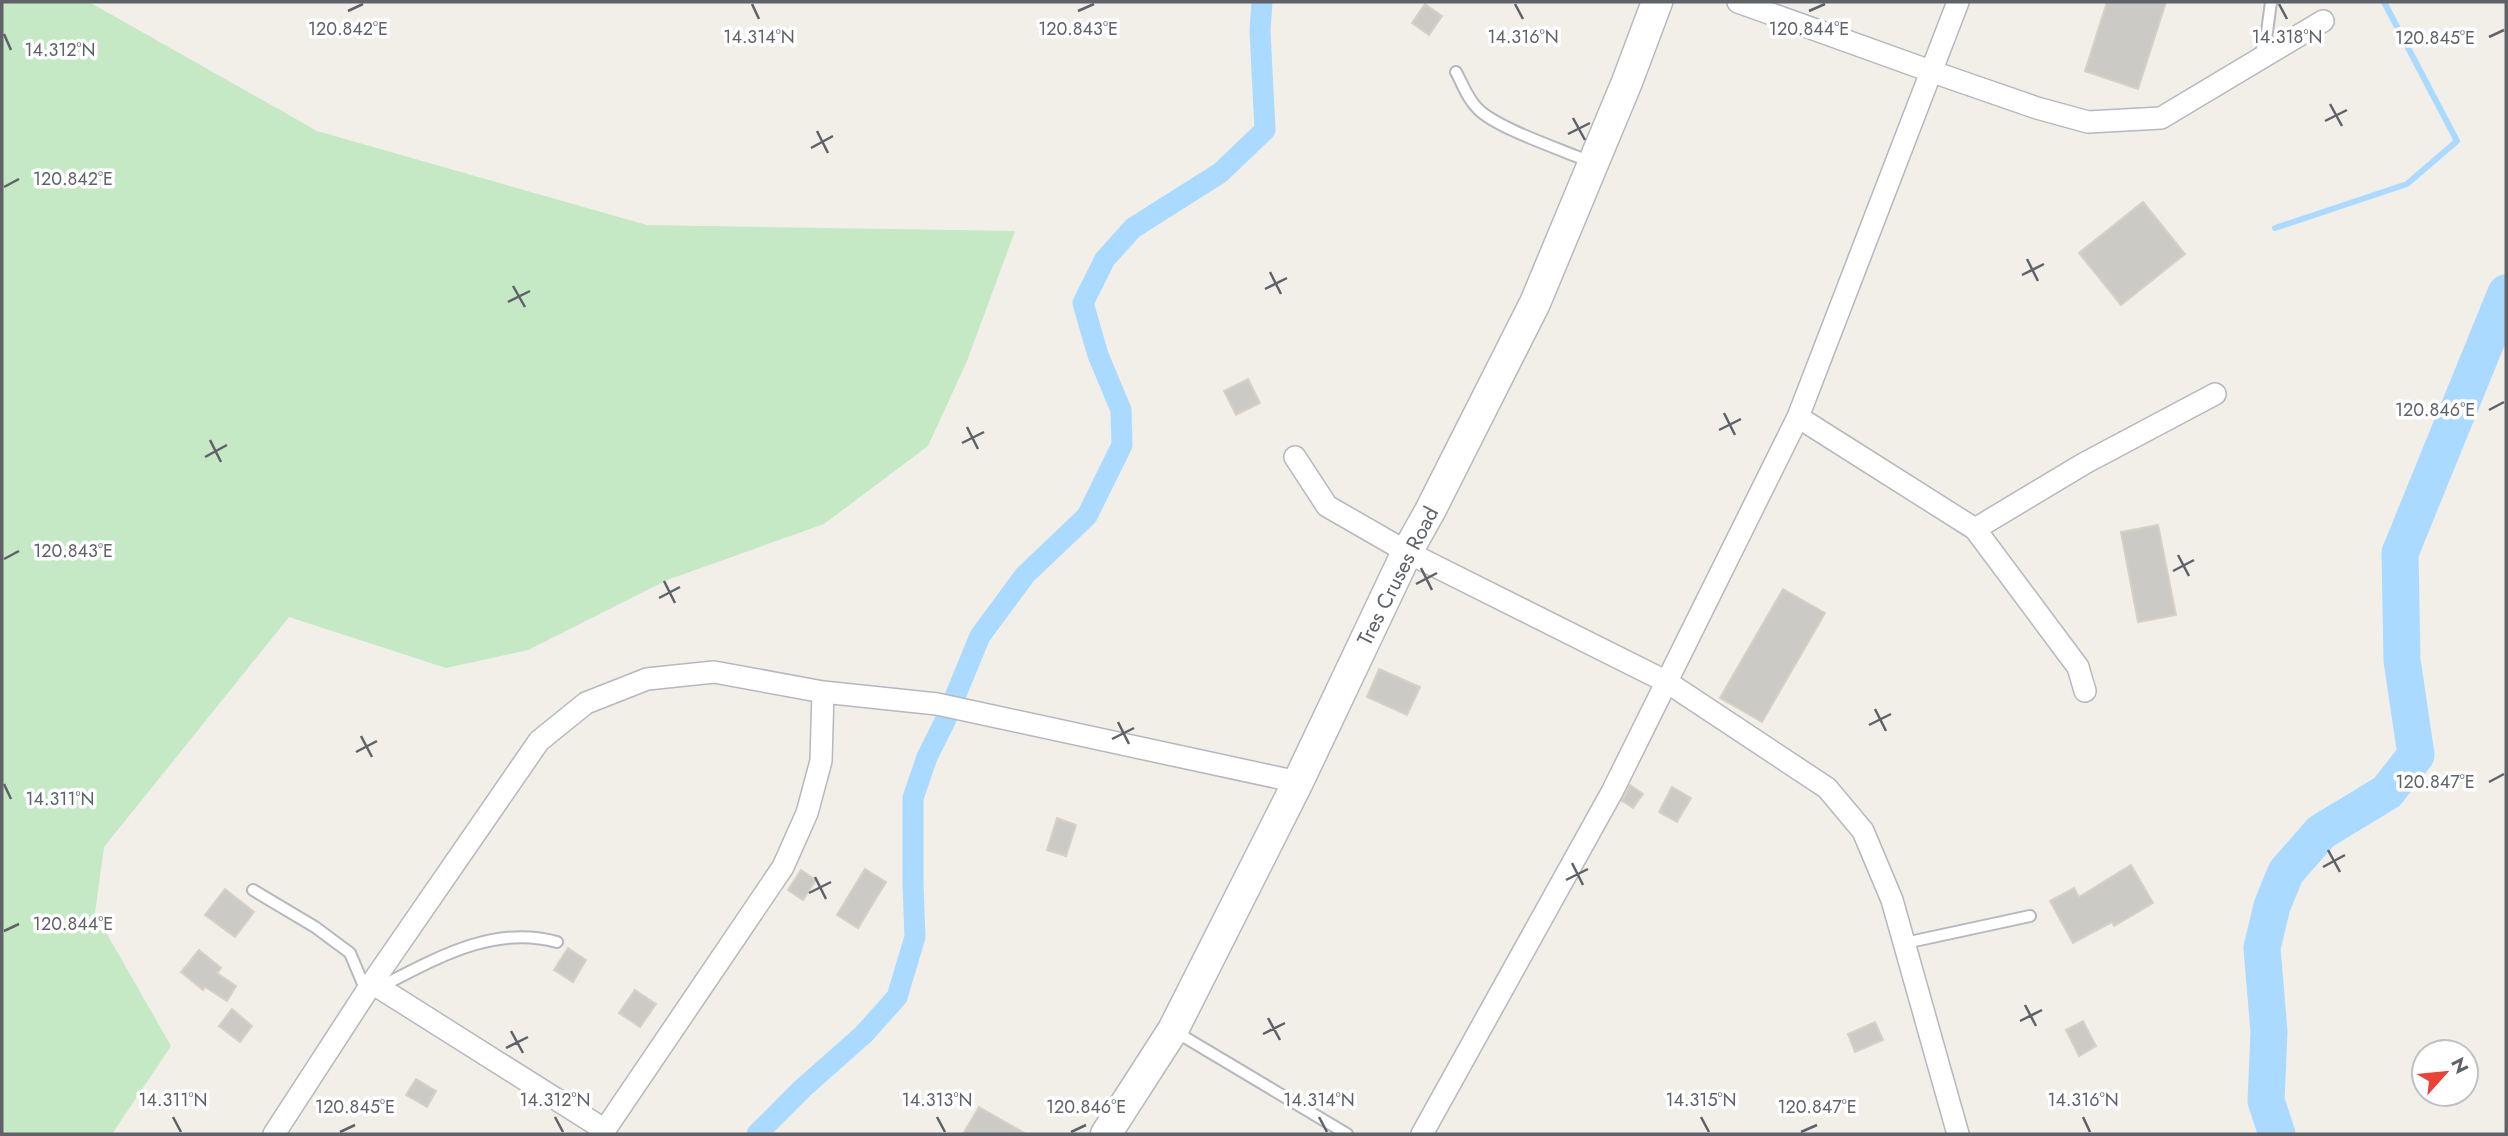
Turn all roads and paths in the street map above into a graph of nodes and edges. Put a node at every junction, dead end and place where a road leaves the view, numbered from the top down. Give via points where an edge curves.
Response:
1 (1657, 2) edge
2 (1738, 2) edge
3 (1958, 2) edge
4 (2271, 2) edge
5 (2323, 21) dead end
6 (2259, 59) junction
7 (1456, 72) dead end
8 (1933, 72) junction
9 (1593, 163) junction
10 (2215, 394) dead end
11 (1798, 417) junction
12 (1295, 457) dead end
13 (1975, 529) junction
14 (1407, 552) junction
15 (1667, 682) junction
16 (2085, 691) dead end
17 (823, 692) junction
18 (1298, 782) junction
19 (253, 890) dead end
20 (2030, 916) dead end
21 (557, 942) dead end
22 (1905, 943) junction
23 (373, 987) junction
24 (1173, 1030) junction
25 (603, 1132) edge
26 (274, 1134) edge
27 (1106, 1134) edge
28 (1347, 1134) edge
29 (1422, 1134) edge
30 (1958, 1134) edge

1 - 9 main road, Tres Cruses Road
2 - 8 street
3 - 8 street
4 - 6 lane
5 - 6 street
6 - 8 street via 2161,118 2088,122
7 - 9 lane via 1480,111
8 - 11 street
9 - 14 main road, Tres Cruses Road via 1535,303
10 - 13 street via 2085,463
11 - 13 street
11 - 15 street
12 - 14 street via 1327,506
13 - 16 street via 2078,667
14 - 15 street
14 - 18 main road, Tres Cruses Road
15 - 22 street via 1827,788 1863,831
15 - 29 street via 1612,792
17 - 18 street via 937,704
17 - 23 street via 715,672 647,679 586,703 540,741
17 - 25 street via 821,761 807,813 783,867
18 - 24 main road, Tres Cruses Road
19 - 23 lane via 351,953
20 - 22 lane
21 - 23 lane via 536,936 473,944
22 - 30 street
23 - 25 street
23 - 26 street
24 - 27 main road, Tres Cruses Road
24 - 28 lane

